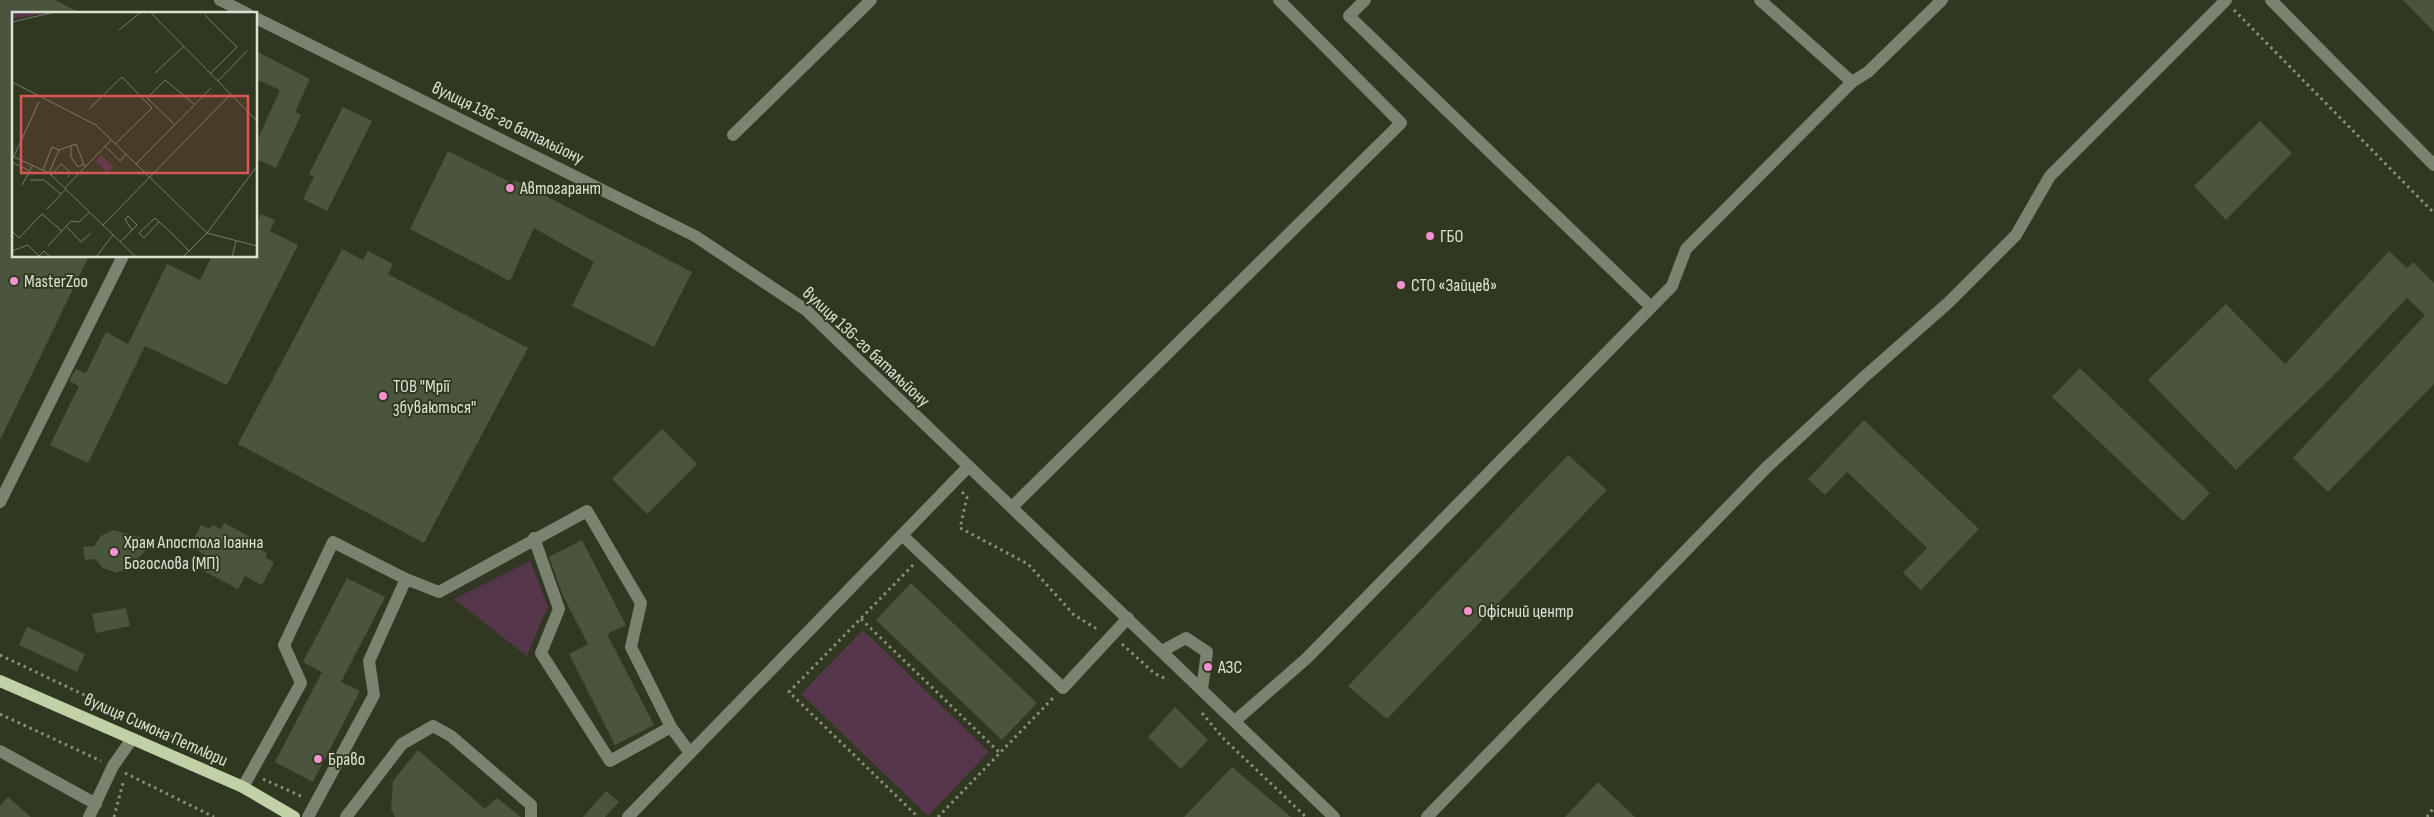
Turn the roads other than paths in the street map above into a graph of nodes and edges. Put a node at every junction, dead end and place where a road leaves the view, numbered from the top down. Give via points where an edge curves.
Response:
1 (220, 0) edge
2 (871, 0) edge
3 (1279, 0) edge
4 (1365, 0) edge
5 (1760, 0) edge
6 (1942, 0) edge
7 (2271, 0) edge
8 (2225, 1) edge
9 (244, 12) edge
10 (258, 19) edge
11 (1852, 82) junction
12 (733, 135) dead end
13 (2434, 165) edge
14 (122, 258) edge
15 (1651, 307) junction
16 (968, 467) junction
17 (0, 502) edge
18 (1012, 507) junction
19 (902, 535) junction
20 (534, 538) junction
21 (406, 579) junction
22 (1128, 618) junction
23 (1162, 651) junction
24 (0, 681) edge
25 (1202, 689) junction
26 (1235, 721) junction
27 (671, 727) junction
28 (132, 739) junction
29 (0, 751) edge
30 (690, 753) junction
31 (243, 787) junction
32 (96, 804) junction
33 (89, 817) edge
34 (294, 817) edge
35 (308, 817) edge
36 (346, 817) edge
37 (531, 817) edge
38 (628, 817) edge
39 (1334, 817) edge
40 (1427, 817) edge

1 - 9 street
2 - 12 street
3 - 18 street via 1401,124
4 - 15 street via 1349,16
5 - 11 street
6 - 11 street via 1868,72
7 - 13 street
8 - 40 street via 2050,176 2016,235 1948,303 1767,467
10 - 16 street, вулиця 136-го батальйону via 695,236 806,310
11 - 15 street via 1686,249 1672,286
14 - 17 street
15 - 26 street via 1307,658
16 - 18 street, вулиця 136-го батальйону
16 - 19 street
18 - 22 street, вулиця 136-го батальйону
19 - 22 street via 1063,688
19 - 30 street
20 - 21 street via 439,592
20 - 27 street via 587,510 641,603 631,647
20 - 27 street via 559,609 541,653 610,761
21 - 31 street via 333,542 284,645 301,683
21 - 35 street via 369,661 374,695
22 - 23 street, вулиця 136-го батальйону
23 - 25 street, вулиця 136-го батальйону
23 - 25 street via 1186,638 1207,652
24 - 28 main road, вулиця Симона Петлюри
25 - 26 street, вулиця 136-го батальйону
26 - 39 street, вулиця 136-го батальйону
27 - 30 street
28 - 31 main road, вулиця Симона Петлюри
28 - 32 street via 113,766
29 - 32 street
30 - 38 street
31 - 34 main road, вулиця Симона Петлюри
32 - 33 street
36 - 37 street via 402,744 433,726 451,736 531,805

